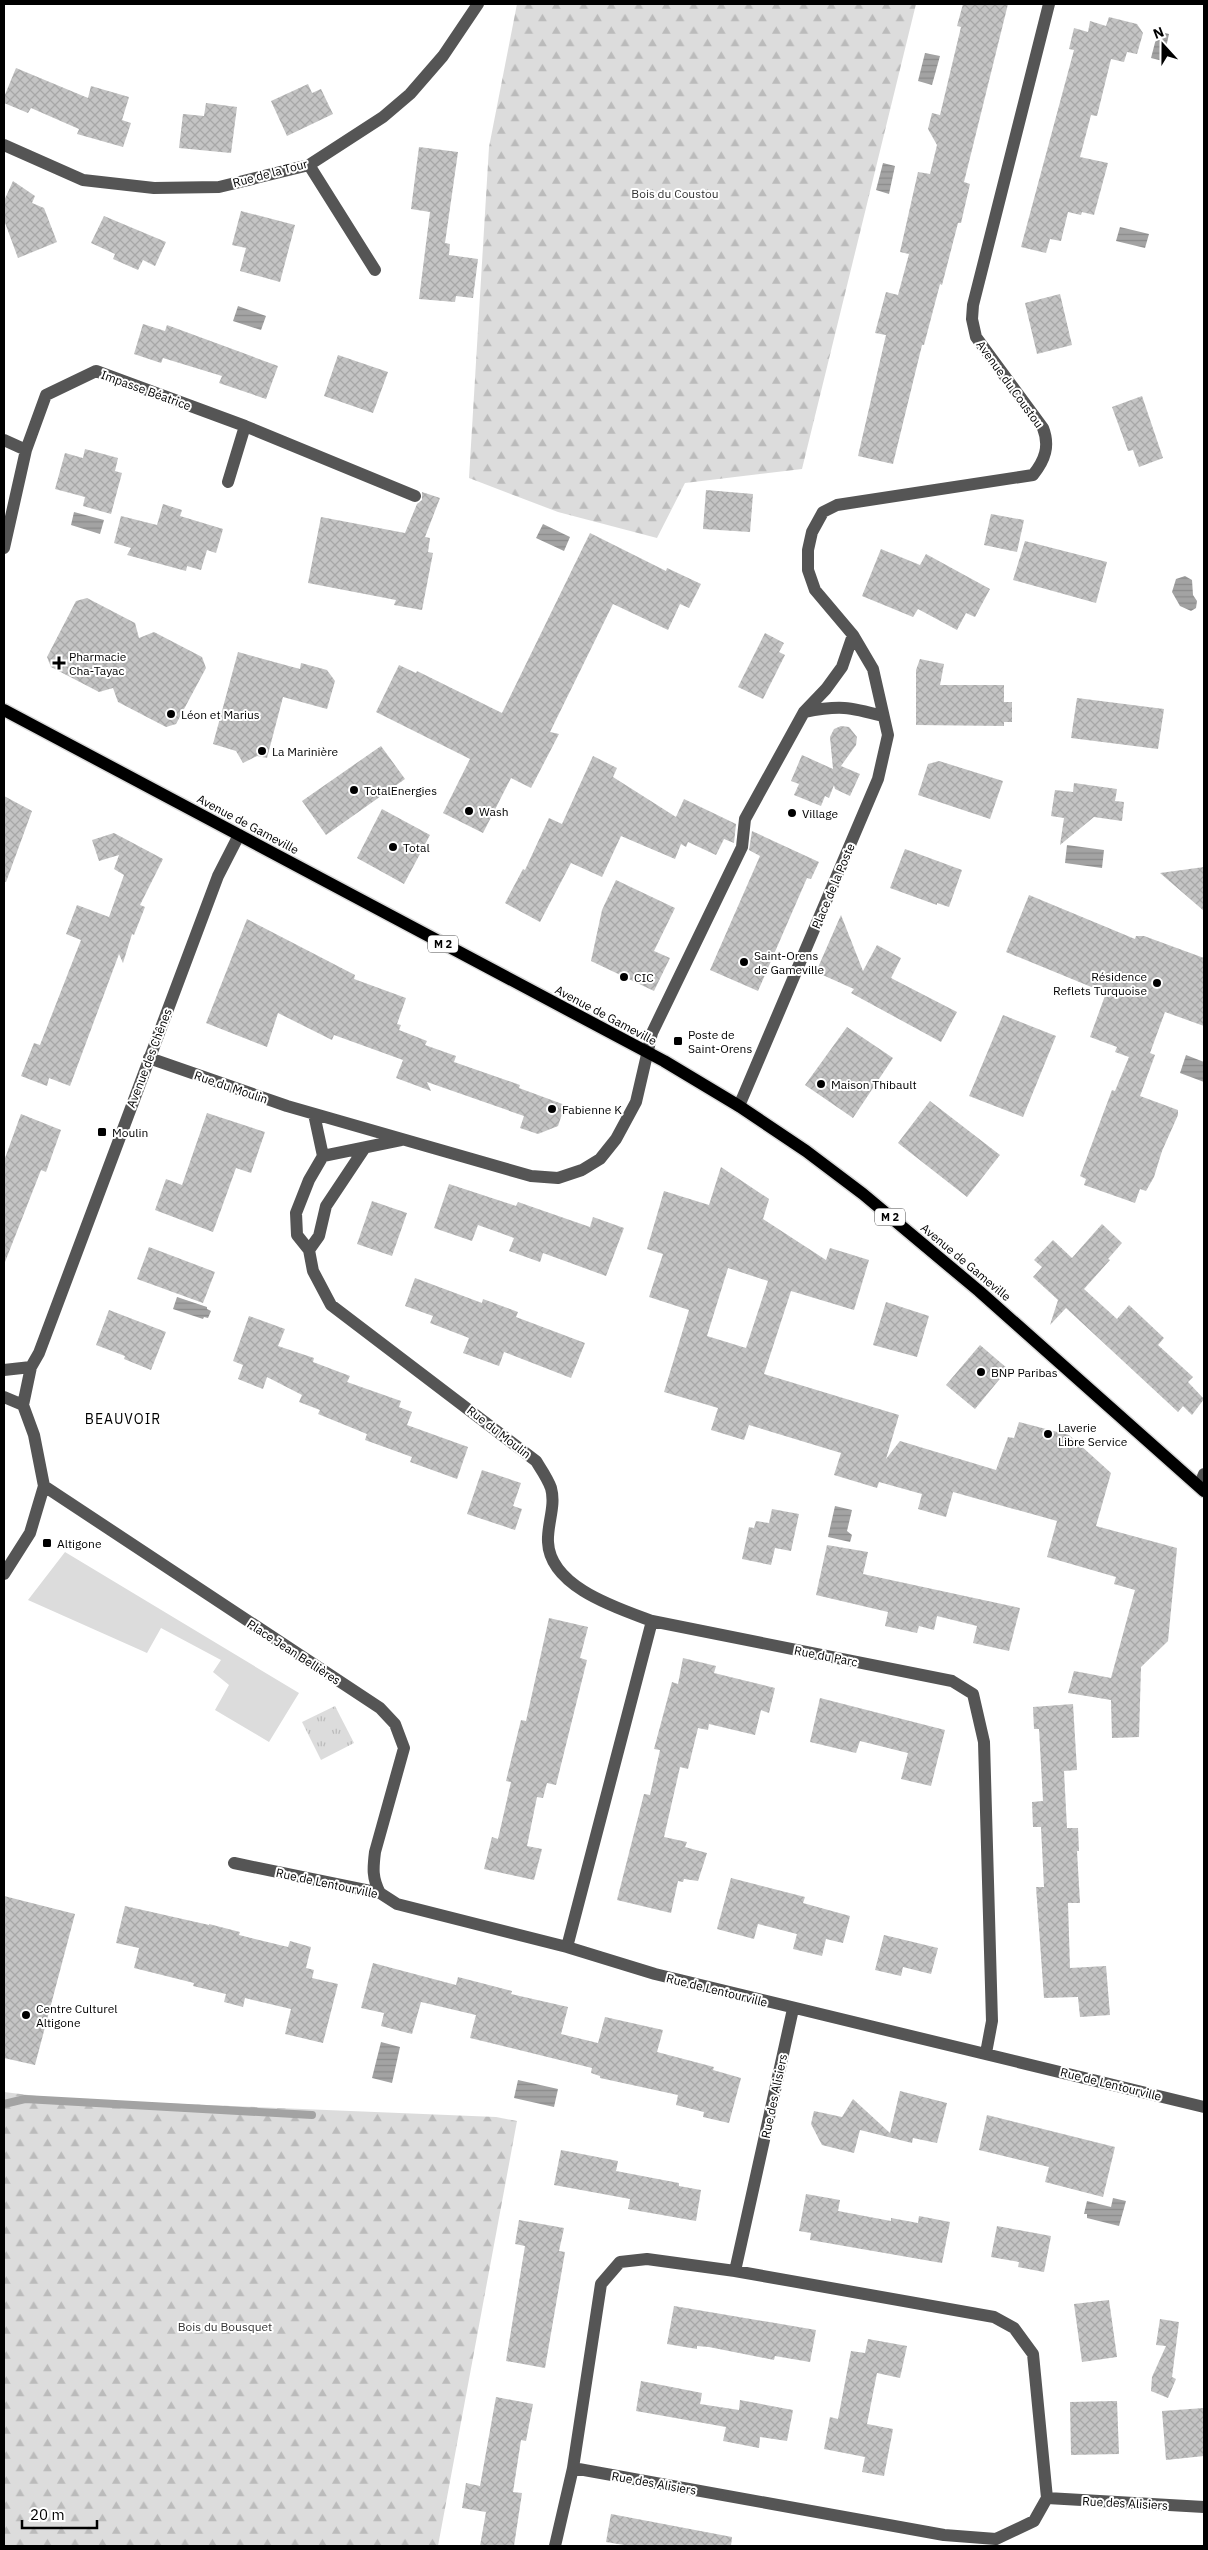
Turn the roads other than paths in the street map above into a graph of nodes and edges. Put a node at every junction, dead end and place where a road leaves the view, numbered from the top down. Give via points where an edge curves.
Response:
1 (478, 4) edge
2 (1049, 4) edge
3 (4, 145) edge
4 (309, 165) junction
5 (375, 270) dead end
6 (245, 426) junction
7 (4, 440) edge
8 (26, 450) junction
9 (228, 482) dead end
10 (415, 496) dead end
11 (4, 548) edge
12 (853, 635) junction
13 (4, 710) edge
14 (804, 712) junction
15 (883, 716) junction
16 (239, 835) junction
17 (647, 1053) junction
18 (149, 1058) junction
19 (739, 1106) junction
20 (314, 1114) junction
21 (403, 1140) junction
22 (364, 1149) junction
23 (323, 1156) junction
24 (309, 1250) junction
25 (31, 1368) junction
26 (4, 1370) edge
27 (4, 1397) edge
28 (23, 1405) junction
29 (1203, 1484) edge
30 (44, 1486) junction
31 (4, 1574) edge
32 (652, 1620) junction
33 (234, 1863) dead end
34 (380, 1893) junction
35 (566, 1947) junction
36 (793, 2009) junction
37 (986, 2053) junction
38 (1204, 2107) edge
39 (735, 2271) junction
40 (572, 2468) junction
41 (1047, 2498) junction
42 (1204, 2507) edge
43 (555, 2546) edge

1 - 4 street, Rue de la Tour via 443,56 410,94 383,117
2 - 12 street, Avenue du Coustou via 972,319 976,337 1043,428 1047,438 1046,451 1033,474 836,505 823,512 812,532 808,570 815,590
3 - 4 street, Rue de la Tour via 83,180 154,188 219,187
4 - 5 street
6 - 8 street, Impasse Béatrice via 96,371 46,396
6 - 9 street
6 - 10 street, Impasse Béatrice
7 - 8 street
8 - 11 street, Impasse Béatrice
12 - 14 street via 842,667
12 - 15 street, Place de la Poste via 873,669
13 - 16 main road, Avenue de Gameville / M 2
14 - 15 street via 833,706 852,707
14 - 17 street via 745,819 742,847 658,1019
15 - 19 street, Place de la Poste via 888,735 878,779
16 - 17 main road, Avenue de Gameville / M 2
16 - 18 street, Avenue des Chênes via 218,876
17 - 19 main road, Avenue de Gameville / M 2
17 - 21 street, Rue du Moulin via 636,1102 616,1139 600,1159 582,1170 558,1178 531,1176
18 - 20 street, Rue du Moulin
18 - 25 street, Avenue des Chênes
19 - 29 main road, Avenue de Gameville / M 2 via 863,1194
20 - 21 street, Rue du Moulin
20 - 23 street
21 - 22 street, Rue du Moulin
22 - 23 street, Rue du Moulin
22 - 24 street via 326,1206 319,1236
23 - 24 street, Rue du Moulin via 296,1213 297,1235
24 - 32 street, Rue du Moulin via 313,1271 331,1305 536,1461 551,1488 548,1542 554,1563 576,1586 607,1604
25 - 26 street
25 - 28 street, Avenue des Chênes
27 - 28 street
28 - 30 street via 34,1435
30 - 31 street via 30,1533
30 - 34 street, Place Jean Bellières via 380,1708 395,1724 404,1748 372,1869
32 - 35 street
32 - 37 street, Rue du Parc via 952,1681 973,1694 984,1742 992,2021
33 - 34 street, Rue de Lentourville
34 - 35 street, Rue de Lentourville via 397,1904
35 - 36 street, Rue de Lentourville via 655,1974
36 - 37 street, Rue de Lentourville
36 - 39 street, Rue des Alisiers
37 - 38 street, Rue de Lentourville
39 - 40 street via 647,2259 620,2262 601,2284
39 - 41 street via 994,2317 1014,2328 1034,2354
40 - 41 street, Rue des Alisiers via 944,2535 996,2539 1034,2521
40 - 43 street
41 - 42 street, Rue des Alisiers

